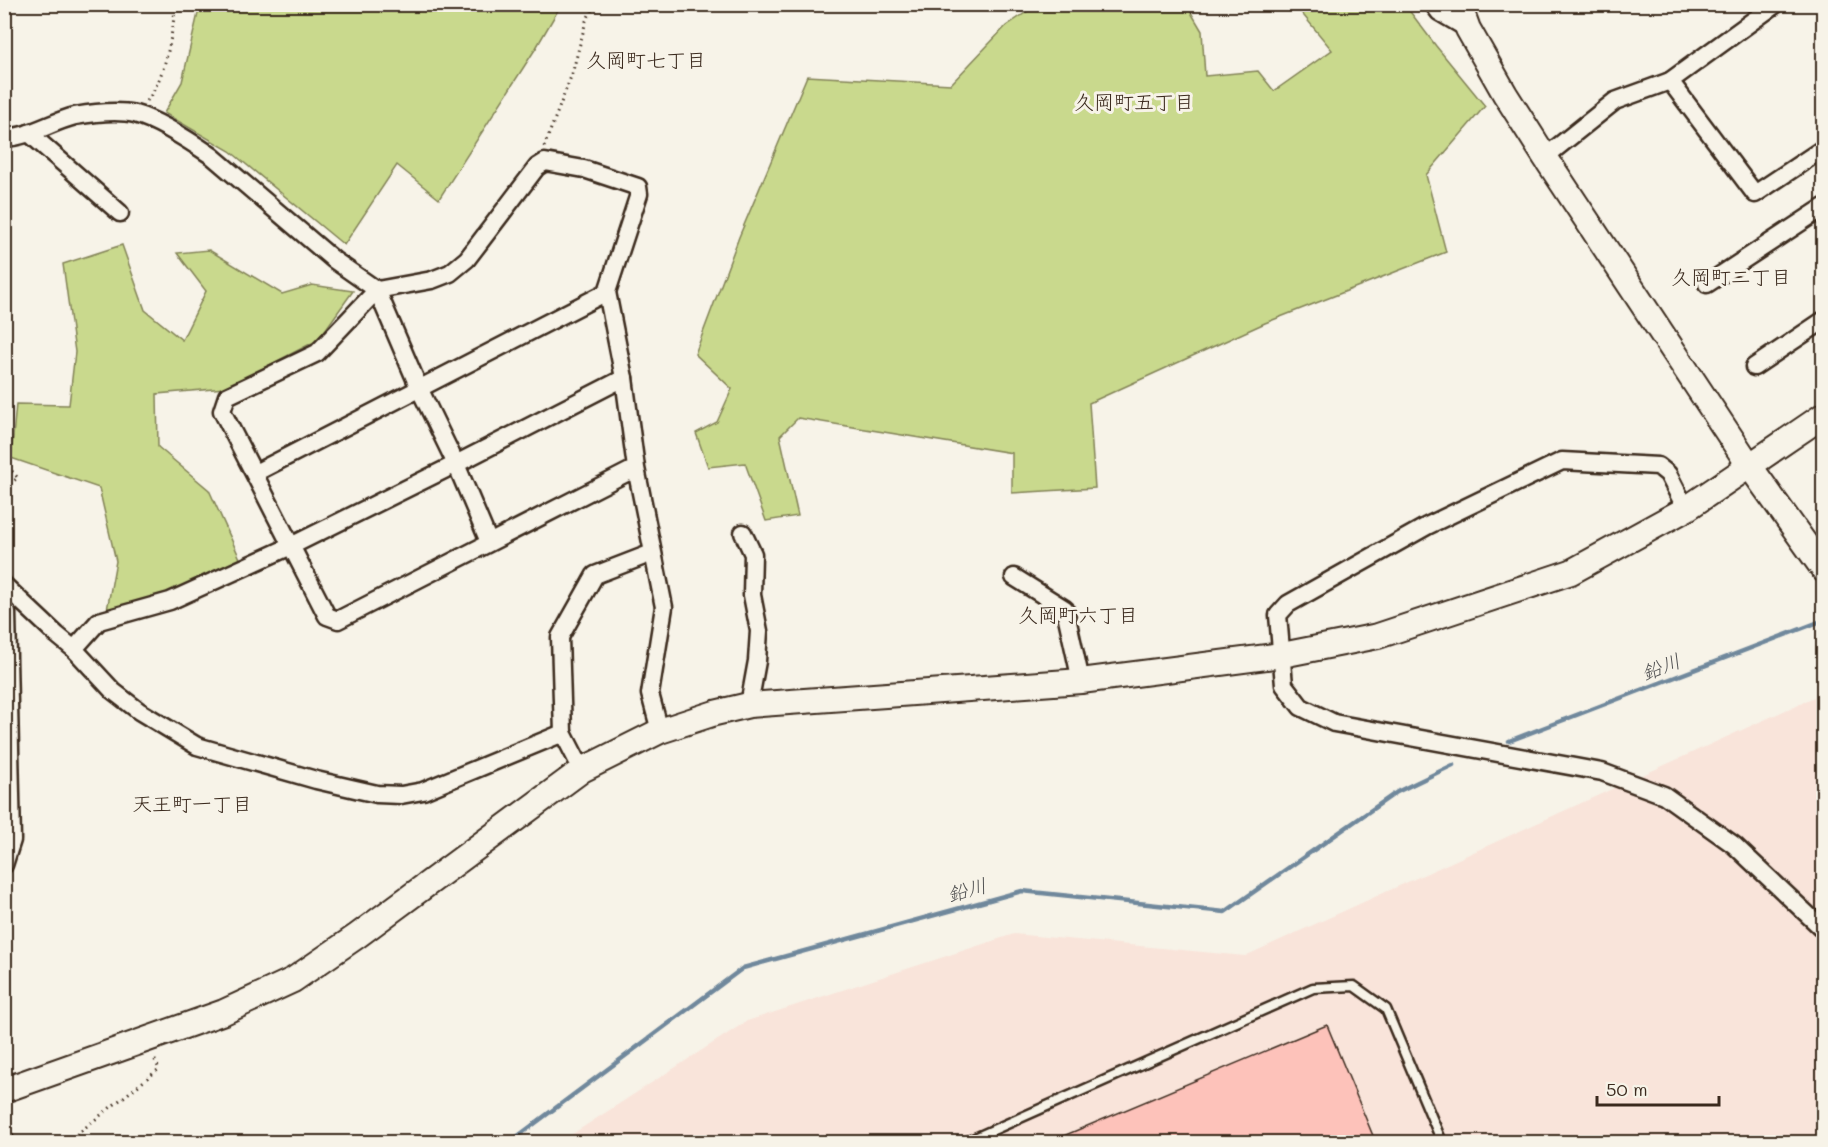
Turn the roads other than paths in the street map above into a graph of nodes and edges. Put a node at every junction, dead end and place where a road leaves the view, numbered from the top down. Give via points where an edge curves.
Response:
1 (1433, 4) edge
2 (1459, 4) edge
3 (1776, 4) edge
4 (1468, 29) junction
5 (1670, 81) junction
6 (29, 133) junction
7 (4, 138) edge
8 (1824, 148) edge
9 (1545, 157) junction
10 (1824, 207) edge
11 (120, 213) dead end
12 (1707, 284) dead end
13 (377, 290) junction
14 (607, 292) junction
15 (1824, 320) edge
16 (1754, 367) dead end
17 (624, 378) junction
18 (418, 388) junction
19 (1823, 417) edge
20 (456, 464) junction
21 (1749, 465) junction
22 (636, 468) junction
23 (255, 473) junction
24 (1686, 509) junction
25 (743, 533) dead end
26 (489, 542) junction
27 (291, 546) junction
28 (652, 553) junction
29 (1824, 570) edge
30 (1014, 577) dead end
31 (4, 585) edge
32 (4, 609) edge
33 (74, 649) junction
34 (1282, 655) junction
35 (1081, 681) junction
36 (749, 705) junction
37 (660, 731) junction
38 (563, 734) junction
39 (582, 770) junction
40 (8, 842) edge
41 (4, 865) edge
42 (1824, 930) edge
43 (4, 1090) edge
44 (966, 1143) edge
45 (1442, 1143) edge

1 - 4 street via 1439,12
2 - 4 street
3 - 5 street
4 - 9 street
5 - 8 street via 1755,194
5 - 9 street via 1615,101
6 - 7 street
6 - 11 street
6 - 13 street via 75,116 118,111 137,114 212,156 334,260
9 - 21 street
10 - 12 street
13 - 14 street via 450,273 467,259 537,167 545,162 584,169 638,187
13 - 18 street
13 - 23 street via 316,353 227,396 222,411
14 - 17 street
14 - 18 street
15 - 16 street
17 - 20 street
17 - 22 street
18 - 20 street
18 - 23 street
19 - 21 street
20 - 26 street
20 - 27 street
21 - 24 street
21 - 29 street
22 - 26 street
22 - 28 street
23 - 27 street
24 - 34 street via 1571,572 1378,636
24 - 34 street via 1668,474 1658,466 1562,461 1427,526 1288,604 1278,615
25 - 36 street via 753,554 752,595 759,631
26 - 27 street via 338,620 327,616
27 - 33 street via 170,601 99,621
28 - 37 street via 664,608 650,694
28 - 38 street via 595,575 560,636
30 - 35 street via 1065,609
31 - 33 street
32 - 40 street
33 - 38 street via 113,691 197,746 377,794 423,791
34 - 35 street
34 - 42 street via 1284,685 1289,692 1301,707 1334,723 1602,772 1664,795 1734,845
35 - 36 street
36 - 37 street
37 - 39 street
38 - 39 street
39 - 43 street via 293,980 224,1012
40 - 41 street
44 - 45 lane via 1313,988 1354,986 1386,1009

